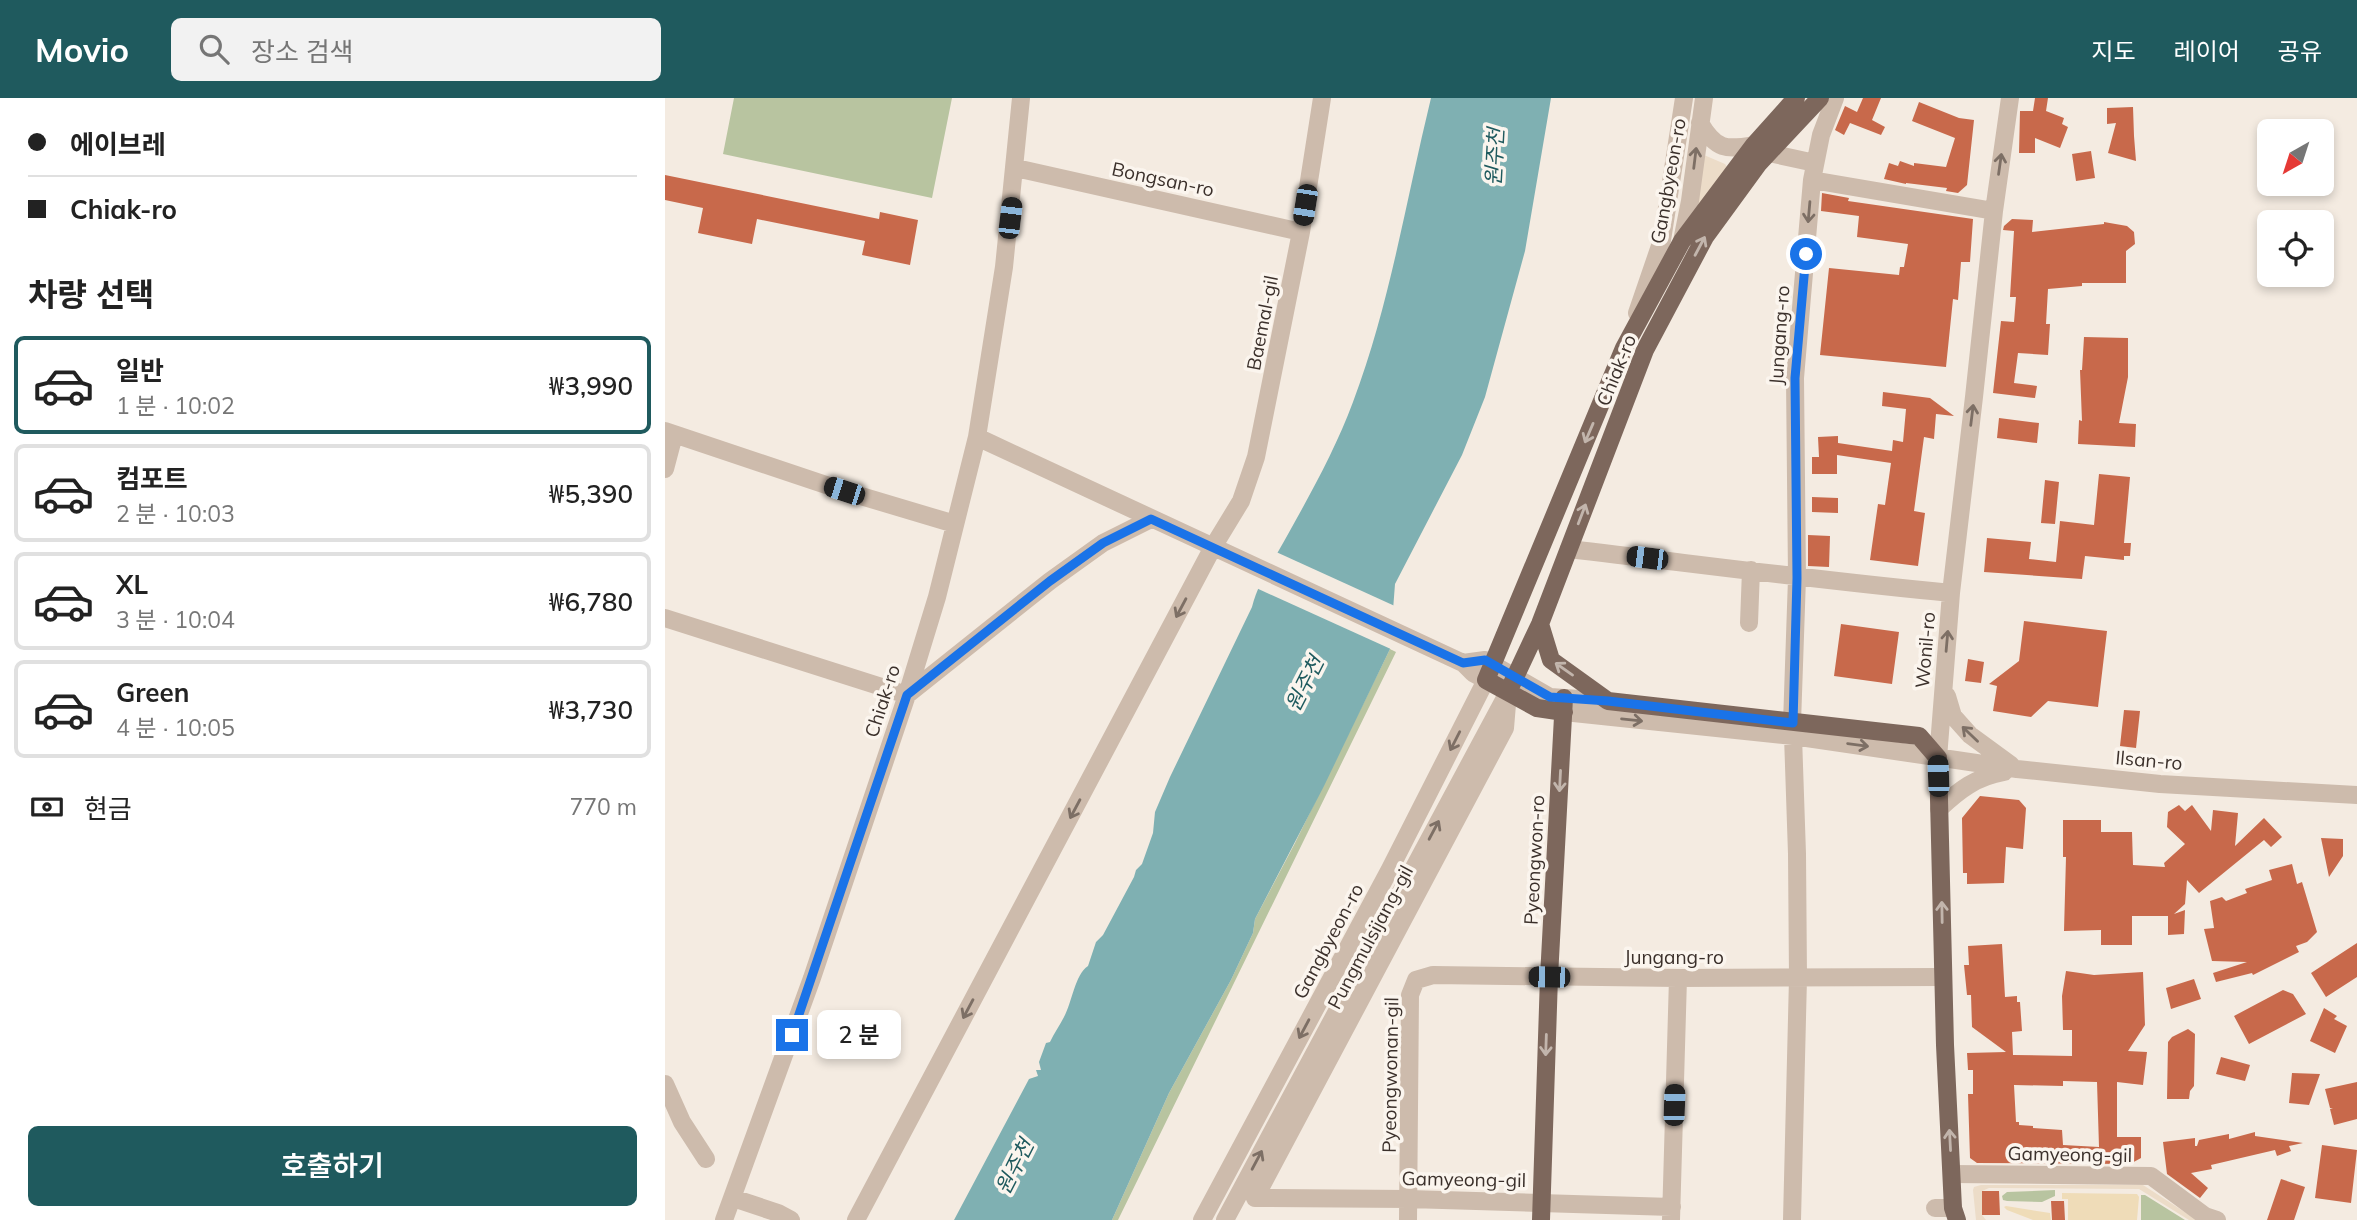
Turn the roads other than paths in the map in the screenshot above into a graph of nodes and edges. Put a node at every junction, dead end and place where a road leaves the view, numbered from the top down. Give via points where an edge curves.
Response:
1 (1021, 98) edge
2 (1322, 98) edge
3 (1684, 98) edge
4 (1704, 98) edge
5 (1796, 98) edge
6 (1820, 98) edge
7 (1835, 98) edge
8 (2010, 98) edge
9 (1700, 123) junction
10 (1762, 149) junction
11 (1016, 168) junction
12 (1814, 171) junction
13 (1994, 211) junction
14 (1301, 232) junction
15 (1682, 241) junction
16 (1624, 348) junction
17 (1645, 350) junction
18 (670, 433) edge
19 (977, 437) junction
20 (665, 468) edge
21 (1151, 519) junction
22 (955, 524) junction
23 (1569, 549) junction
24 (1220, 551) junction
25 (1751, 570) junction
26 (1797, 578) junction
27 (1951, 593) junction
28 (665, 618) edge
29 (1749, 623) dead end
30 (1540, 624) junction
31 (1489, 672) junction
32 (1511, 684) junction
33 (1943, 684) junction
34 (907, 695) junction
35 (1608, 701) junction
36 (1564, 705) junction
37 (1793, 729) junction
38 (1938, 758) junction
39 (2017, 769) junction
40 (2357, 795) edge
41 (1939, 809) junction
42 (1549, 977) junction
43 (1943, 977) junction
44 (1678, 978) junction
45 (1798, 978) junction
46 (665, 1084) edge
47 (706, 1159) dead end
48 (1951, 1174) junction
49 (733, 1198) junction
50 (1255, 1198) joint
51 (1409, 1199) junction
52 (1935, 1208) dead end
53 (1541, 1211) edge
54 (1671, 1213) edge
55 (1955, 1214) edge
56 (2209, 1219) edge
57 (724, 1220) edge
58 (764, 1220) edge
59 (791, 1220) edge
60 (856, 1220) edge
61 (1202, 1220) edge
62 (1225, 1220) edge
63 (1408, 1220) edge
64 (1792, 1220) edge

1 - 11 street
2 - 14 street, Baemal-gil
3 - 16 street, Gangbyeon-ro via 1662,240
4 - 9 street, Gangbyeon-ro
5 - 10 main road, Chiak-ro
6 - 10 main road, Chiak-ro
7 - 12 street, Jungang-ro
13 -> 8 street, Wonil-ro
9 - 10 street via 1708,136 1730,149
15 -> 9 street, Gangbyeon-ro
10 - 12 street
10 - 15 main road, Chiak-ro
17 -> 10 main road, Chiak-ro via 1705,237
11 - 14 street, Bongsan-ro
11 - 19 street
12 - 13 street
12 -> 26 street, Jungang-ro via 1795,378
27 -> 13 street, Wonil-ro
14 - 24 street, Baemal-gil via 1255,457
15 - 16 main road, Chiak-ro
15 - 17 main road, Gangbyeon-ro
16 -> 31 main road, Chiak-ro
23 -> 17 main road, Chiak-ro
18 - 20 street
18 - 22 street
19 - 21 street
19 - 22 street, Chiak-ro
21 - 24 street
21 - 34 street via 1103,543 1050,581
22 - 34 street, Chiak-ro
23 - 25 street
23 - 30 main road, Chiak-ro
24 - 31 street via 1463,663 1485,660
24 -> 60 street, Baemal-gil
25 - 26 street
25 - 29 street
26 - 27 street
26 - 37 street, Jungang-ro
33 -> 27 street, Wonil-ro
28 - 34 street
30 - 32 main road, Chiak-ro
35 -> 30 main road via 1551,660
31 - 32 street
31 -> 61 street, Gangbyeon-ro
32 - 36 main road via 1537,708
32 - 50 street, Pungmulsijang-gil via 1505,728
62 -> 32 street
33 - 38 street, Wonil-ro
39 -> 33 street via 1969,735 1953,716
34 - 49 street, Chiak-ro
35 - 36 street
35 - 37 main road
36 -> 37 street
36 -> 42 main road, Pyeongwon-ro
37 - 38 main road via 1919,736
37 - 45 street, Jungang-ro
38 - 39 street, Ilsan-ro
38 - 41 main road, Wonil-ro
39 - 40 street, Ilsan-ro via 2160,784
39 - 41 street via 1984,776
43 -> 41 main road, Wonil-ro
42 - 44 street, Jungang-ro
42 - 51 street, Pyeongwonan-gil via 1433,975 1416,980 1410,995
42 -> 53 main road, Pyeongwon-ro
43 - 45 street, Jungang-ro
48 -> 43 main road, Wonil-ro
44 - 45 street, Jungang-ro
44 - 54 street, Gamyeong-gil
45 - 64 street, Jungang-ro
46 - 47 street
48 - 55 main road, Wonil-ro
48 - 56 street, Gamyeong-gil via 2151,1176
49 - 57 street, Chiak-ro
49 - 58 street
49 - 59 street
50 - 51 street, Gamyeong-gil
51 - 53 street, Gamyeong-gil
51 - 63 street, Pyeongwonan-gil
52 - 55 street
53 - 54 street, Gamyeong-gil

